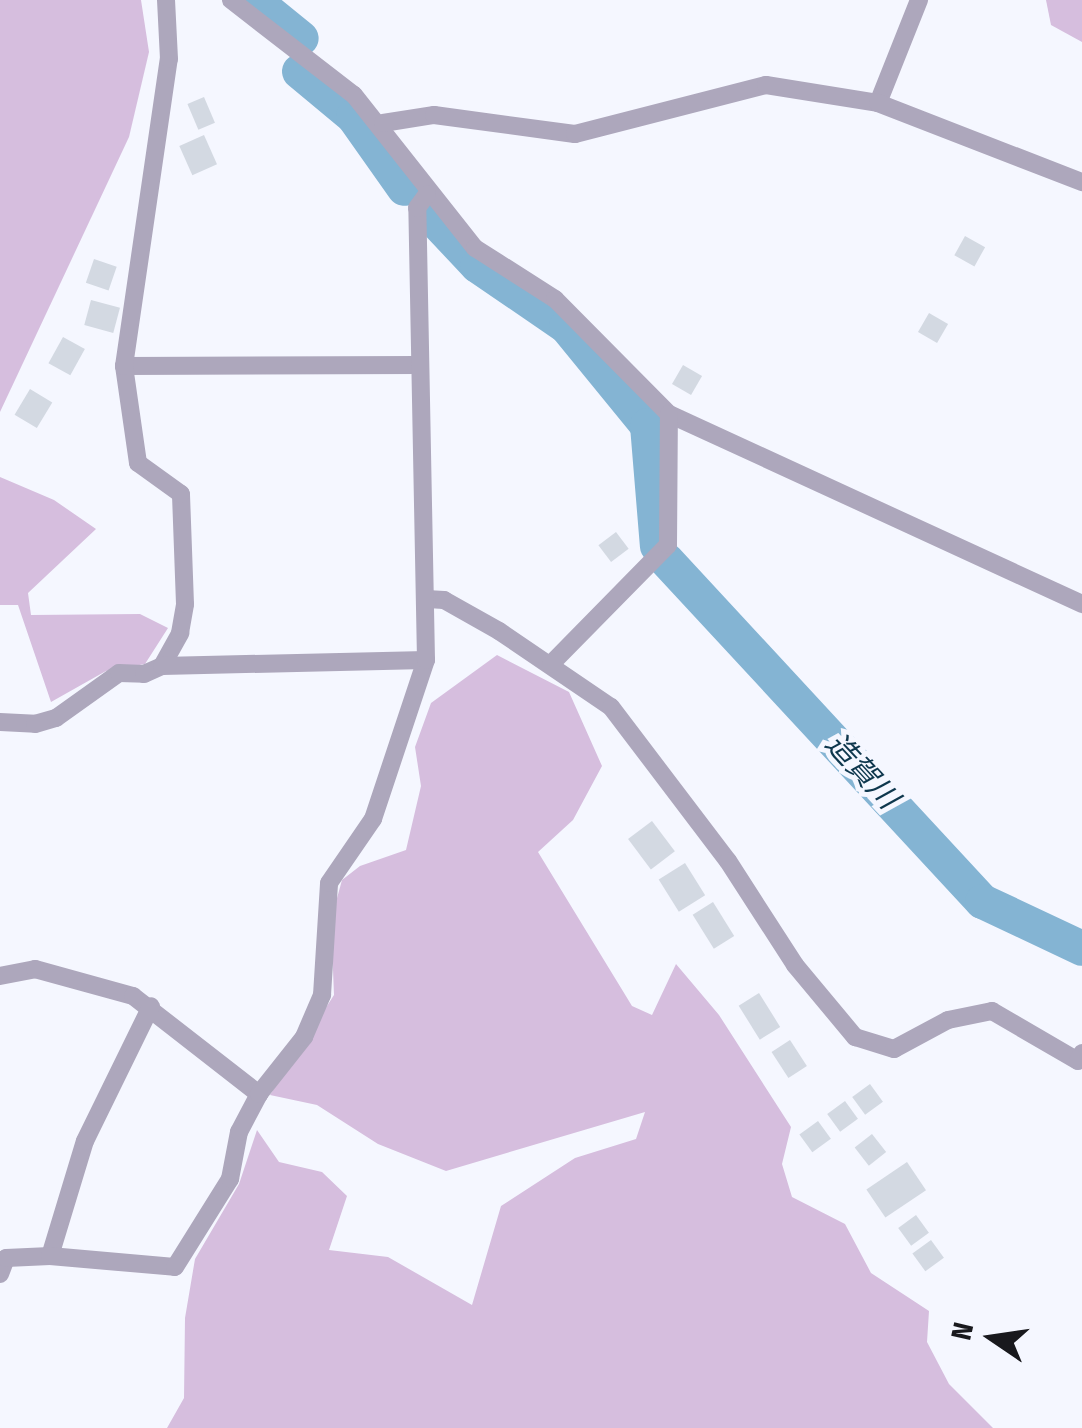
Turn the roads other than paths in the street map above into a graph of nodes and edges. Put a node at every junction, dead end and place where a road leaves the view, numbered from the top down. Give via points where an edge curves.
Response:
1 (166, 0) edge
2 (231, 0) edge
3 (919, 0) edge
4 (878, 103) junction
5 (383, 123) junction
6 (1082, 182) edge
7 (427, 194) junction
8 (420, 365) junction
9 (124, 366) junction
10 (669, 414) junction
11 (427, 599) junction
12 (1082, 604) edge
13 (426, 660) junction
14 (551, 664) junction
15 (162, 666) junction
16 (0, 722) edge
17 (0, 976) edge
18 (150, 1006) junction
19 (1082, 1054) edge
20 (259, 1094) junction
21 (50, 1256) junction
22 (0, 1274) edge

1 - 9 street via 169,59
2 - 5 street
3 - 4 street
4 - 5 street via 766,85 575,134 434,116
4 - 6 street
5 - 7 street
7 - 8 street via 417,208
7 - 10 street via 475,248 555,299
8 - 9 street
8 - 11 street
9 - 15 street via 138,463 181,494 185,604 180,633
10 - 12 street
10 - 14 street via 668,545
11 - 13 street
11 - 14 street via 444,600
13 - 15 street
13 - 20 street via 374,819 329,883 322,995 304,1037
14 - 19 street via 611,707 728,860 795,965 855,1037 894,1049 948,1020 992,1011 1078,1061
15 - 16 street via 118,674 56,718
17 - 18 street via 35,970 98,983
18 - 20 street
18 - 21 street via 85,1141
20 - 21 street via 239,1132 230,1180 175,1267
21 - 22 street via 6,1258

